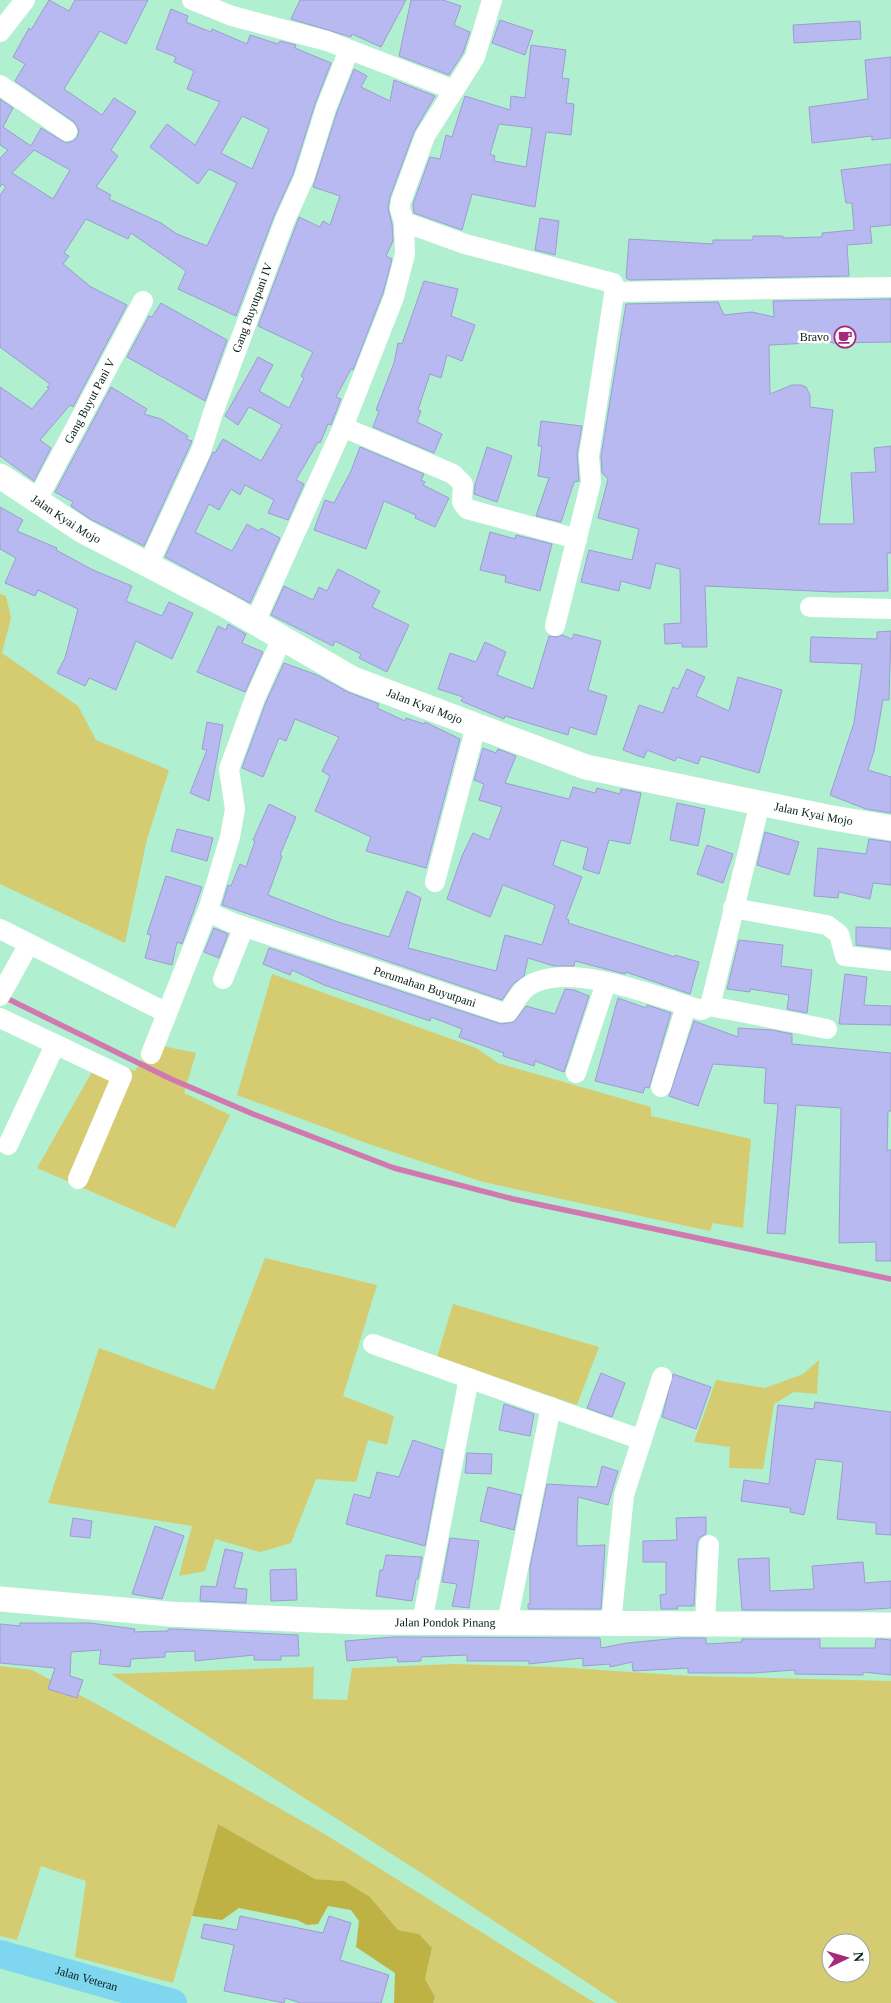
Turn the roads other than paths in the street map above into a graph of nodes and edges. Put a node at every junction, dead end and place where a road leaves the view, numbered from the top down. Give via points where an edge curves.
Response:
1 (25, 0) edge
2 (192, 0) edge
3 (492, 0) edge
4 (0, 32) edge
5 (349, 50) junction
6 (0, 85) edge
7 (454, 90) junction
8 (67, 131) dead end
9 (404, 222) junction
10 (891, 287) edge
11 (614, 292) junction
12 (142, 301) dead end
13 (343, 427) junction
14 (0, 476) edge
15 (37, 500) junction
16 (577, 539) junction
17 (148, 565) junction
18 (810, 607) dead end
19 (891, 609) edge
20 (255, 622) junction
21 (555, 626) dead end
22 (282, 638) junction
23 (476, 726) junction
24 (760, 803) junction
25 (891, 828) edge
26 (435, 882) dead end
27 (209, 907) junction
28 (733, 908) junction
29 (244, 926) junction
30 (0, 929) edge
31 (29, 944) junction
32 (891, 960) edge
33 (223, 979) dead end
34 (606, 983) junction
35 (2, 991) edge
36 (686, 1006) junction
37 (710, 1006) junction
38 (167, 1013) junction
39 (0, 1018) edge
40 (827, 1029) dead end
41 (55, 1045) junction
42 (151, 1054) dead end
43 (576, 1073) dead end
44 (660, 1087) dead end
45 (8, 1146) dead end
46 (78, 1179) dead end
47 (373, 1344) dead end
48 (662, 1377) dead end
49 (469, 1378) junction
50 (551, 1408) junction
51 (642, 1440) junction
52 (709, 1545) dead end
53 (0, 1599) edge
54 (422, 1622) junction
55 (507, 1623) junction
56 (612, 1624) junction
57 (705, 1624) junction
58 (891, 1625) edge
59 (0, 1954) edge
60 (0, 1972) edge
61 (108, 2003) edge
62 (173, 2003) edge

1 - 4 street
2 - 5 street via 232,16 327,41
3 - 7 street via 475,57
5 - 7 street
5 - 17 street, Gang Buyutpani IV via 304,178 285,220 213,413 202,451
6 - 8 street
7 - 9 street via 425,136 401,201
9 - 11 street via 465,244 608,280 613,283
9 - 13 street via 404,254 394,298
10 - 11 street
11 - 16 street via 589,456 591,482
12 - 15 street, Gang Buyut Pani V
13 - 16 street via 453,474 463,484 462,502 467,510
13 - 20 street
14 - 15 street, Jalan Kyai Mojo
15 - 17 street, Jalan Kyai Mojo via 83,531
16 - 21 street
17 - 20 street, Jalan Kyai Mojo
18 - 19 street
20 - 22 street, Jalan Kyai Mojo
22 - 23 street, Jalan Kyai Mojo via 353,679
22 - 27 street via 255,698 229,769 235,809
23 - 24 street, Jalan Kyai Mojo via 586,767
23 - 26 street
24 - 25 street, Jalan Kyai Mojo
24 - 28 street
27 - 29 street, Perumahan Buyutpani via 212,914
27 - 38 street
28 - 32 street via 827,925 839,934 845,956
28 - 37 street
29 - 33 street
29 - 34 street, Perumahan Buyutpani via 501,1012 508,1012 526,988 554,976 582,977
30 - 31 street
31 - 35 street
31 - 38 street
34 - 36 street, Perumahan Buyutpani
34 - 43 street
36 - 37 street, Perumahan Buyutpani via 701,1010
36 - 44 street
37 - 40 street, Perumahan Buyutpani
38 - 42 street
39 - 41 street
41 - 45 street
41 - 46 street via 122,1076
47 - 49 street
48 - 51 street
49 - 50 street
49 - 54 street
50 - 51 street
50 - 55 street
51 - 56 street via 624,1495
52 - 57 street
53 - 54 street, Jalan Pondok Pinang via 170,1614
54 - 55 street, Jalan Pondok Pinang
55 - 56 street, Jalan Pondok Pinang
56 - 57 street, Jalan Pondok Pinang
57 - 58 street, Jalan Pondok Pinang
59 - 62 main road, Jalan Veteran
60 - 61 main road, Jalan Veteran

